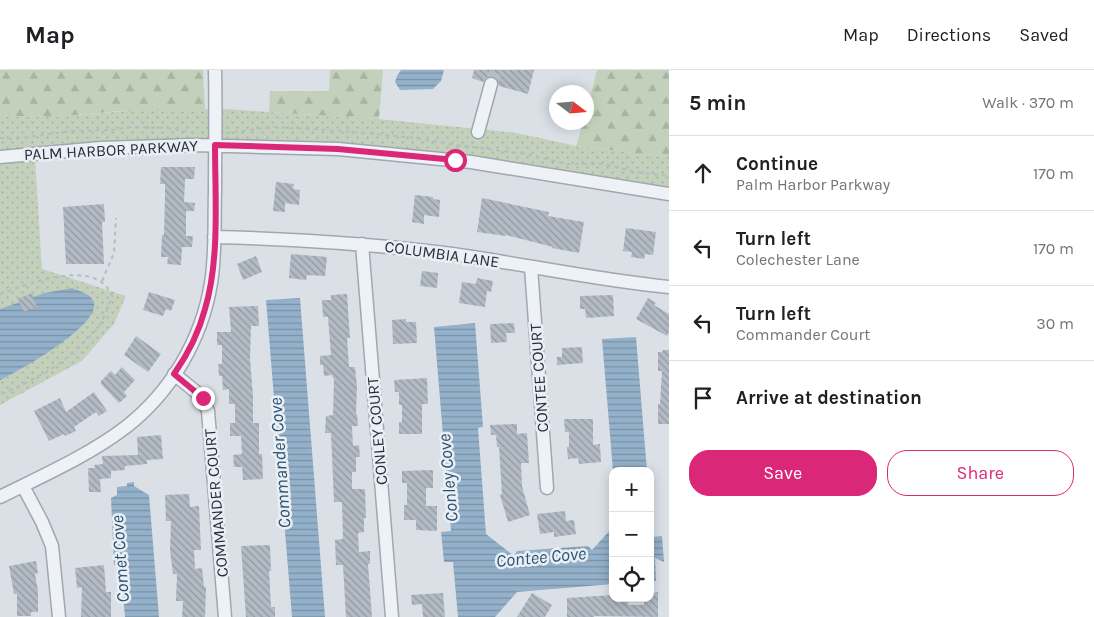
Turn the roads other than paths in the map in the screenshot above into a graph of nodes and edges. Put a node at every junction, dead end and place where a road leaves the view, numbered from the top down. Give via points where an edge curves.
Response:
1 (215, 70) edge
2 (492, 84) tunnel mouth
3 (478, 132) dead end
4 (215, 145) junction
5 (0, 157) edge
6 (669, 194) edge
7 (214, 237) junction
8 (362, 244) junction
9 (531, 267) junction
10 (669, 287) edge
11 (174, 374) junction
12 (23, 486) junction
13 (547, 488) dead end
14 (0, 497) edge
15 (59, 617) edge
16 (225, 617) edge
17 (392, 617) edge

1 - 4 street
2 - 3 street
4 - 5 street, PALM HARBOR PARKWAY via 101,148
4 - 6 street, PALM HARBOR PARKWAY via 338,149 455,160
4 - 7 street
7 - 8 street, COLUMBIA LANE
7 - 11 street via 213,269 205,309 193,341
8 - 9 street, COLUMBIA LANE
8 - 17 street, CONLEY COURT
9 - 10 street, COLUMBIA LANE
9 - 13 street, CONTEE COURT
11 - 12 street via 158,396 125,428
11 - 16 street, COMMANDER COURT via 201,396 208,411
12 - 14 street
12 - 15 street via 52,546

